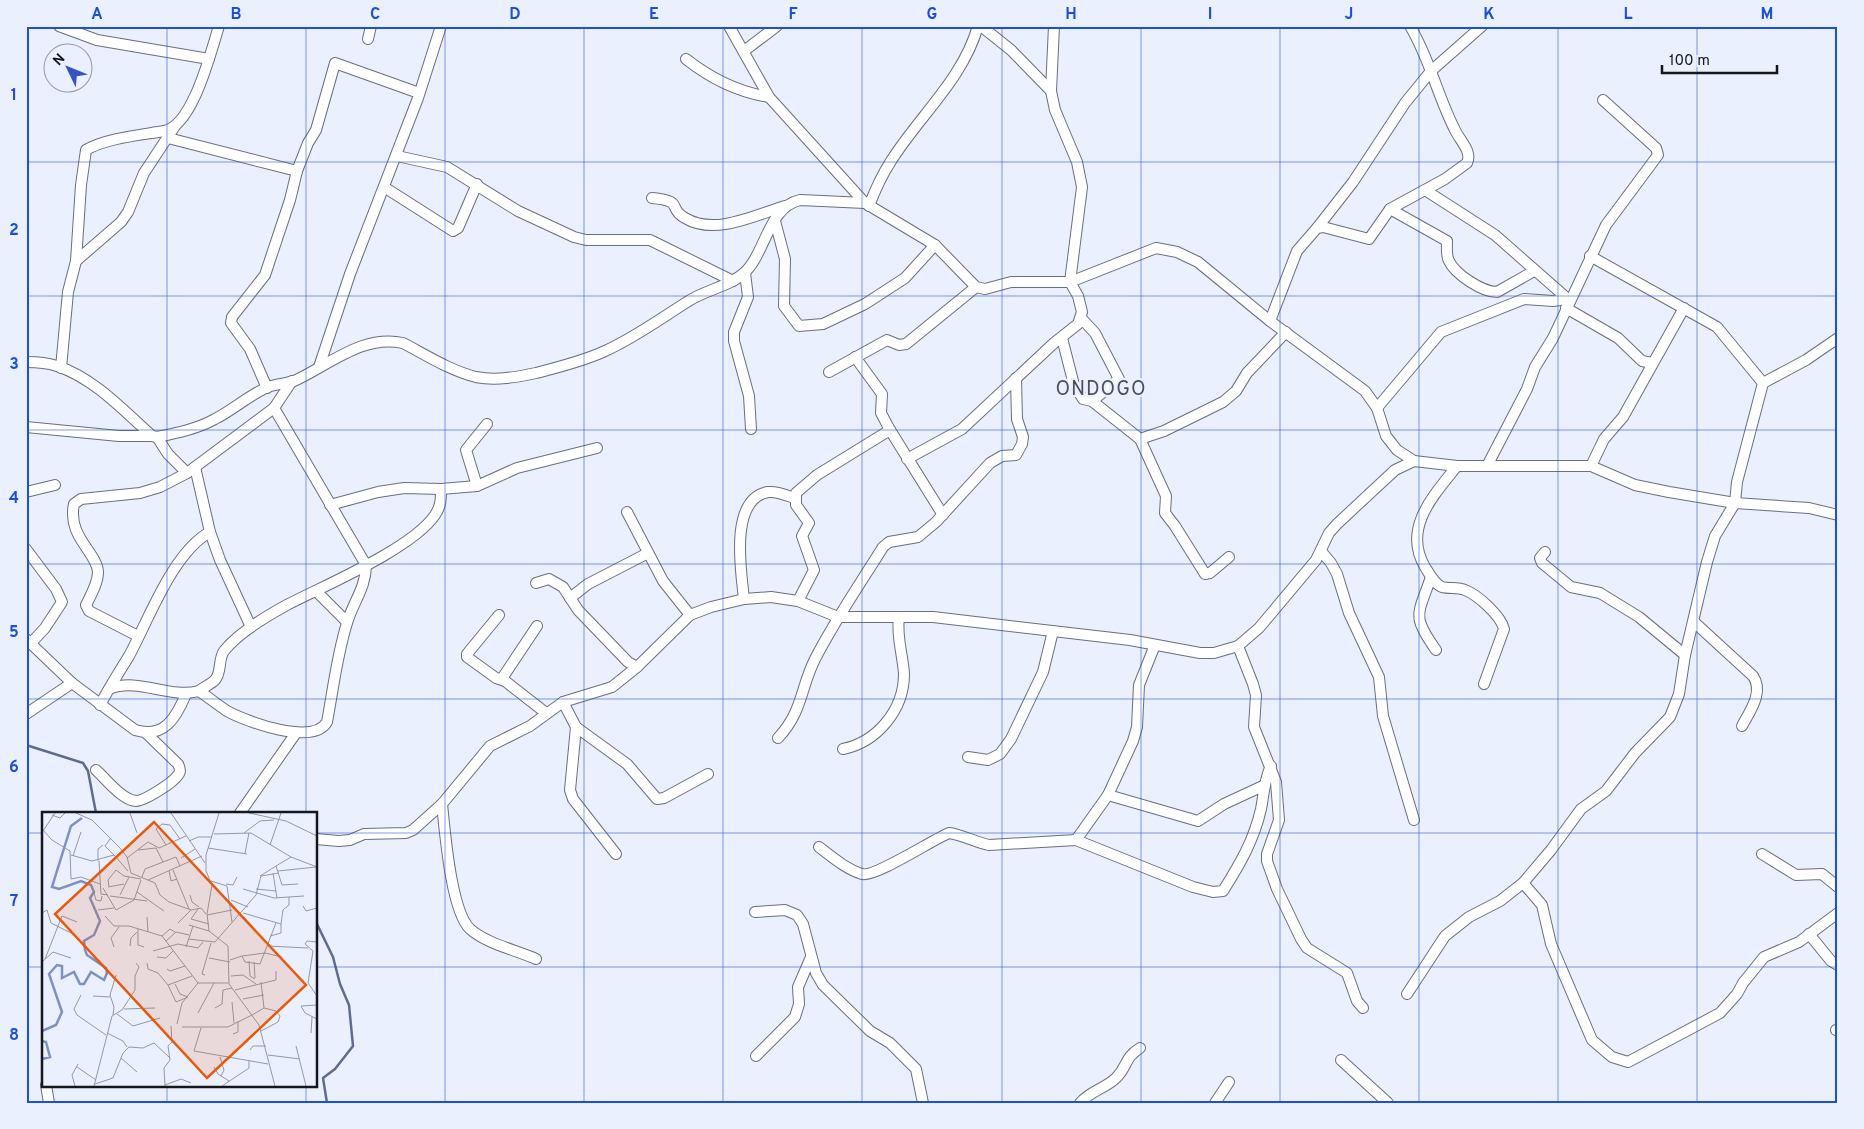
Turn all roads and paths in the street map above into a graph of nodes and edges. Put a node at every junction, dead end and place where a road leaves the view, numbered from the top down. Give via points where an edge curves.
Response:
1 (59, 26) edge
2 (219, 26) edge
3 (371, 26) edge
4 (440, 26) edge
5 (729, 26) edge
6 (777, 26) edge
7 (980, 26) edge
8 (1054, 26) edge
9 (1410, 26) edge
10 (1482, 26) edge
11 (368, 39) dead end
12 (744, 51) junction
13 (209, 59) junction
14 (686, 59) dead end
15 (1432, 72) junction
16 (1051, 91) junction
17 (419, 94) junction
18 (769, 98) junction
19 (1603, 100) dead end
20 (175, 126) junction
21 (168, 138) junction
22 (397, 156) junction
23 (297, 171) junction
24 (477, 184) junction
25 (384, 187) junction
26 (1425, 190) junction
27 (652, 198) dead end
28 (867, 204) junction
29 (785, 206) junction
30 (1390, 209) junction
31 (775, 221) junction
32 (1317, 228) junction
33 (935, 245) junction
34 (1590, 256) junction
35 (76, 261) junction
36 (1534, 271) junction
37 (745, 273) junction
38 (733, 281) junction
39 (1070, 282) junction
40 (976, 287) junction
41 (1568, 302) junction
42 (1684, 308) junction
43 (1081, 318) junction
44 (1270, 321) junction
45 (1286, 332) junction
46 (1062, 338) junction
47 (1838, 338) edge
48 (855, 357) junction
49 (26, 362) edge
50 (1652, 363) junction
51 (319, 367) junction
52 (61, 368) junction
53 (829, 372) dead end
54 (1016, 378) junction
55 (292, 381) junction
56 (1763, 383) junction
57 (268, 388) junction
58 (1092, 401) junction
59 (274, 408) junction
60 (1377, 408) junction
61 (487, 424) dead end
62 (26, 427) edge
63 (751, 429) dead end
64 (890, 430) junction
65 (154, 436) junction
66 (1140, 439) junction
67 (598, 448) dead end
68 (907, 459) junction
69 (1414, 461) junction
70 (1457, 466) junction
71 (1487, 466) junction
72 (1591, 466) junction
73 (191, 470) junction
74 (55, 485) dead end
75 (477, 486) junction
76 (441, 489) junction
77 (26, 492) edge
78 (794, 498) junction
79 (1735, 503) junction
80 (330, 505) junction
81 (627, 512) dead end
82 (942, 515) junction
83 (1838, 515) edge
84 (210, 532) junction
85 (26, 549) edge
86 (1321, 551) junction
87 (1545, 552) dead end
88 (648, 553) junction
89 (1229, 557) dead end
90 (366, 565) junction
91 (1431, 577) junction
92 (536, 583) dead end
93 (316, 591) junction
94 (570, 598) junction
95 (744, 599) junction
96 (798, 602) junction
97 (499, 615) dead end
98 (690, 615) junction
99 (838, 617) junction
100 (899, 617) junction
101 (347, 622) junction
102 (1694, 622) junction
103 (537, 626) dead end
104 (251, 628) junction
105 (1054, 631) junction
106 (138, 636) junction
107 (29, 641) edge
108 (1155, 645) junction
109 (1238, 646) junction
110 (1436, 650) dead end
111 (1685, 654) junction
112 (637, 667) junction
113 (504, 681) junction
114 (72, 683) junction
115 (1484, 684) dead end
116 (109, 689) junction
117 (199, 691) junction
118 (186, 694) junction
119 (563, 702) junction
120 (100, 705) junction
121 (546, 713) junction
122 (26, 714) edge
123 (1742, 726) dead end
124 (576, 727) junction
125 (296, 733) junction
126 (147, 734) junction
127 (778, 738) dead end
128 (843, 749) dead end
129 (968, 757) dead end
130 (1271, 766) junction
131 (96, 770) dead end
132 (708, 774) dead end
133 (1265, 785) junction
134 (1108, 795) junction
135 (442, 804) junction
136 (241, 812) edge
137 (1414, 820) dead end
138 (318, 839) edge
139 (1076, 840) junction
140 (819, 847) dead end
141 (616, 854) dead end
142 (1762, 854) dead end
143 (1523, 882) junction
144 (1838, 887) edge
145 (755, 912) dead end
146 (1838, 913) edge
147 (1809, 934) junction
148 (811, 957) junction
149 (536, 959) dead end
150 (1838, 965) edge
151 (1407, 994) dead end
152 (1363, 1008) dead end
153 (1140, 1048) dead end
154 (756, 1056) dead end
155 (1341, 1060) dead end
156 (1229, 1082) dead end
157 (46, 1086) edge
158 (49, 1103) edge
159 (923, 1103) edge
160 (1080, 1103) edge
161 (1215, 1103) edge
162 (1388, 1103) edge

1 - 13 street via 98,40
2 - 13 street
3 - 11 street
4 - 17 street
5 - 12 street
6 - 12 street
7 - 16 street via 1011,50
7 - 28 street via 952,81 891,160
8 - 16 street
9 - 15 street
10 - 15 street
12 - 18 street
13 - 20 street via 195,96
14 - 18 street via 707,75 751,94
15 - 26 street via 1445,109 1469,153 1469,159 1445,179
15 - 32 street via 1405,103 1353,182
16 - 39 street via 1055,110 1077,162 1082,187
17 - 22 street
17 - 23 street via 335,63 316,130
18 - 28 street
19 - 34 street via 1656,148 1658,155 1620,203
20 - 21 street
20 - 35 street via 86,150
21 - 23 street
21 - 35 street via 144,173 121,222
22 - 24 street via 447,167
22 - 25 street
23 - 57 street via 265,276 232,317 231,323 250,349
24 - 25 street via 458,228 453,231
24 - 38 street via 518,211 574,237 586,240 650,240
25 - 51 street
26 - 30 street
26 - 36 street via 1495,235
27 - 29 street via 674,202 683,218 703,224 723,225
28 - 29 street via 800,200
28 - 33 street
29 - 31 street
30 - 32 street via 1369,239
30 - 36 street via 1447,241 1448,260 1456,271 1484,289 1497,292
31 - 33 street via 785,259 784,306 799,326 823,324 865,304 905,278
31 - 37 street
32 - 44 street via 1297,251
33 - 40 street
34 - 41 street
34 - 42 street
35 - 52 street via 68,292
36 - 41 street
37 - 38 street
37 - 63 street via 748,296 734,332 734,341 749,396
38 - 51 street via 696,295 633,337 604,352 517,377 476,377 392,341 378,341 359,347
39 - 40 street via 1011,282 985,289
39 - 43 street via 1078,296
39 - 44 street via 1156,248 1177,252 1198,262
40 - 48 street via 906,344 888,340
41 - 50 street via 1618,338 1642,361
41 - 60 street via 1524,299 1441,332
41 - 71 street
42 - 50 street
42 - 56 street via 1717,327
43 - 46 street
43 - 58 street via 1095,333 1119,379
44 - 45 street
45 - 60 street via 1365,391
45 - 66 street via 1223,402
46 - 54 street
46 - 58 street via 1074,385 1083,399
47 - 56 street
48 - 53 street
48 - 64 street via 882,394 882,413
49 - 52 street
50 - 72 street via 1623,416 1604,439
51 - 55 street
52 - 65 street via 108,397
54 - 68 street via 962,429
54 - 82 street via 1017,419 1023,437 1020,451 990,463
55 - 57 street
55 - 59 street
56 - 79 street via 1737,482
57 - 65 street via 210,422 178,433
58 - 66 street
59 - 73 street
59 - 80 street
60 - 69 street via 1386,436 1396,450
61 - 75 street via 466,450
62 - 65 street
64 - 68 street
64 - 78 street via 801,486
65 - 73 street via 168,454
66 - 89 street via 1166,496 1165,513 1205,574
67 - 75 street via 517,468
68 - 82 street
69 - 70 street
69 - 86 street via 1395,470 1337,524
70 - 71 street
70 - 91 street via 1429,501 1420,520 1417,538 1420,557
71 - 72 street
72 - 79 street via 1635,484
73 - 84 street
73 - 106 street via 160,487 82,499 74,504 76,534 97,568 96,582 86,605 89,611
74 - 77 street
75 - 76 street
76 - 80 street via 404,488
76 - 90 street via 441,503 434,516 417,532
78 - 95 street via 767,492 749,503 744,512 741,541
78 - 96 street via 810,523 802,536 814,570
79 - 83 street via 1809,508
79 - 102 street via 1715,536
80 - 90 street
81 - 88 street
82 - 99 street via 918,536 889,542
84 - 104 street
84 - 106 street via 192,544
85 - 107 street via 56,588 62,602 55,615
86 - 109 street via 1298,584 1259,628
86 - 137 street via 1332,563 1349,613 1379,677 1383,716
87 - 111 street via 1540,558 1542,563 1571,587 1600,593 1639,617
88 - 94 street via 588,584
88 - 98 street via 663,581
90 - 93 street
90 - 101 street via 362,591
91 - 110 street via 1418,621
91 - 115 street via 1441,586 1470,592 1503,622 1502,636
92 - 94 street via 544,579 556,582
93 - 101 street
93 - 104 street
94 - 112 street via 628,662
95 - 96 street via 771,597
95 - 98 street
96 - 99 street
97 - 113 street via 467,658
98 - 112 street
99 - 100 street
99 - 127 street via 815,658 795,716
100 - 105 street via 933,617
100 - 128 street via 897,632 904,674 898,703 882,729 858,746
101 - 125 street via 327,722 323,729 313,733
102 - 111 street
102 - 123 street via 1757,682 1754,703
103 - 113 street via 505,672
104 - 117 street via 225,649 218,674
105 - 108 street
105 - 129 street via 1043,672 1011,738 1000,754 988,760
106 - 116 street
107 - 114 street
108 - 109 street via 1200,653 1214,653
108 - 134 street via 1139,685 1133,741
109 - 130 street via 1256,696 1254,727
111 - 143 street via 1670,717 1635,753 1606,791 1581,809
112 - 119 street via 612,687
113 - 121 street
114 - 120 street
114 - 122 street
116 - 118 street via 131,685
116 - 120 street
117 - 118 street
117 - 125 street via 228,711 269,727
118 - 126 street via 168,726
119 - 121 street
119 - 124 street
120 - 126 street via 122,722
121 - 135 street via 530,726 490,746
124 - 132 street via 627,764 657,799
124 - 141 street via 570,790 573,799
125 - 136 street
126 - 131 street via 178,764 180,770 178,776 158,791 144,800 134,801
130 - 133 street
130 - 152 street via 1276,782 1279,820 1267,854 1278,888 1307,948 1347,973 1357,1001
133 - 134 street via 1224,804 1198,821
133 - 139 street via 1251,841 1223,891 1193,888
134 - 139 street
135 - 138 street via 406,833 364,834 339,841
135 - 149 street via 456,902 462,919 482,937
139 - 140 street via 989,845 948,833 864,875
142 - 144 street via 1796,875 1822,874
143 - 147 street via 1542,905 1551,944 1592,1040 1612,1057 1628,1062 1720,1013 1764,957 1799,942
143 - 151 street via 1500,901 1469,917 1445,936
145 - 148 street via 785,910 797,915 803,924
146 - 147 street
147 - 150 street
148 - 154 street via 798,987 799,1004 795,1017
148 - 159 street via 828,992 916,1069
153 - 160 street via 1128,1056 1124,1069 1114,1080
155 - 162 street
156 - 161 street
157 - 158 street

